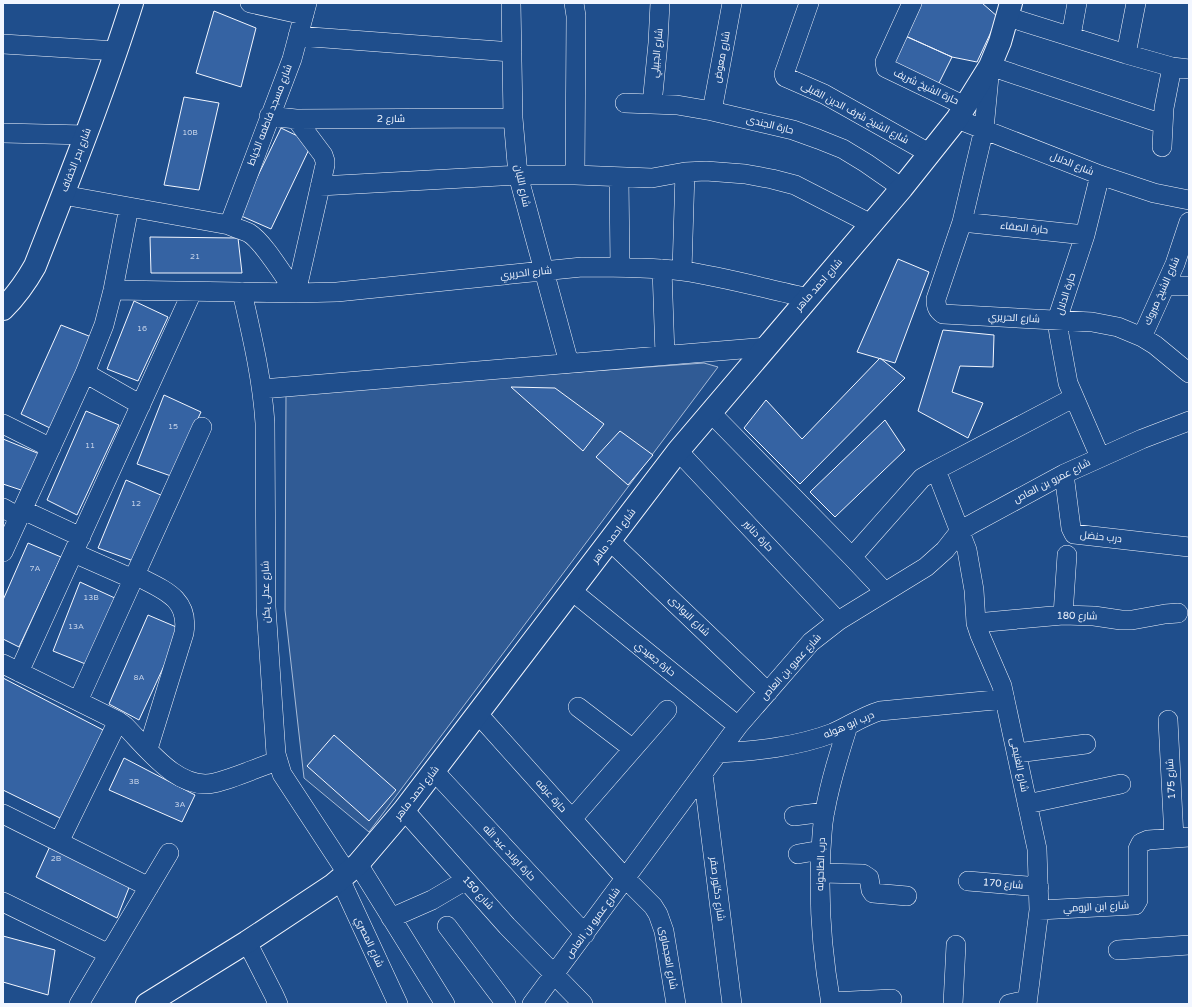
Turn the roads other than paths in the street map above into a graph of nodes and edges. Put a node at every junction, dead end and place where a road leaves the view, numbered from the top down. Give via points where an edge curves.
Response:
1 (132, 3) edge
2 (250, 3) edge
3 (511, 3) edge
4 (574, 3) edge
5 (660, 3) edge
6 (732, 3) edge
7 (809, 3) edge
8 (912, 3) edge
9 (1077, 3) edge
10 (1136, 3) edge
11 (305, 9) edge
12 (1009, 10) edge
13 (298, 36) junction
14 (1071, 36) junction
15 (3, 44) edge
16 (117, 51) junction
17 (512, 52) junction
18 (1126, 54) junction
19 (990, 66) junction
20 (1180, 68) edge
21 (625, 103) dead end
22 (652, 104) junction
23 (712, 111) junction
24 (961, 112) junction
25 (269, 116) junction
26 (513, 118) junction
27 (296, 119) junction
28 (1163, 124) junction
29 (984, 129) junction
30 (3, 133) edge
31 (86, 135) junction
32 (1162, 147) dead end
33 (929, 153) junction
34 (685, 172) junction
35 (518, 175) junction
36 (575, 175) junction
37 (1100, 175) junction
38 (620, 177) junction
39 (320, 186) junction
40 (902, 188) junction
41 (63, 195) junction
42 (1189, 200) edge
43 (129, 207) junction
44 (962, 222) junction
45 (1189, 222) edge
46 (871, 224) junction
47 (228, 225) junction
48 (1085, 234) junction
49 (620, 267) junction
50 (662, 269) junction
51 (544, 271) junction
52 (682, 271) junction
53 (1166, 286) junction
54 (1189, 286) edge
55 (113, 290) junction
56 (192, 292) junction
57 (242, 292) junction
58 (296, 293) junction
59 (808, 298) junction
60 (3, 309) edge
61 (1057, 320) junction
62 (1142, 337) junction
63 (766, 347) junction
64 (665, 355) junction
65 (569, 363) junction
66 (85, 373) junction
67 (1189, 373) edge
68 (262, 389) junction
69 (1073, 398) junction
70 (141, 405) junction
71 (710, 412) junction
72 (1189, 421) edge
73 (3, 424) edge
74 (202, 427) dead end
75 (51, 448) junction
76 (678, 451) junction
77 (1100, 457) junction
78 (936, 470) junction
79 (1064, 474) junction
80 (3, 508) edge
81 (21, 513) junction
82 (960, 531) junction
83 (610, 541) junction
84 (78, 545) junction
85 (1189, 547) edge
86 (3, 552) edge
87 (1067, 555) dead end
88 (852, 557) junction
89 (134, 577) junction
90 (572, 591) junction
91 (885, 592) junction
92 (1178, 613) dead end
93 (1063, 615) junction
94 (838, 621) junction
95 (976, 623) junction
96 (11, 668) edge
97 (768, 692) junction
98 (1005, 698) junction
99 (78, 700) junction
100 (578, 707) dead end
101 (667, 710) dead end
102 (478, 714) junction
103 (118, 720) junction
104 (1168, 720) dead end
105 (738, 726) junction
106 (848, 726) junction
107 (1086, 744) dead end
108 (148, 749) junction
109 (633, 749) junction
110 (718, 753) junction
111 (1017, 753) junction
112 (277, 761) junction
113 (434, 771) junction
114 (702, 774) junction
115 (1121, 784) dead end
116 (1027, 804) junction
117 (404, 810) junction
118 (825, 812) junction
119 (3, 814) edge
120 (794, 816) dead end
121 (572, 819) junction
122 (1182, 837) edge
123 (59, 842) junction
124 (821, 850) junction
125 (169, 853) dead end
126 (798, 854) dead end
127 (348, 872) junction
128 (820, 873) junction
129 (625, 878) junction
130 (466, 880) junction
131 (968, 881) dead end
132 (149, 887) junction
133 (1039, 887) junction
134 (907, 896) dead end
135 (3, 902) edge
136 (1039, 910) junction
137 (391, 918) junction
138 (447, 926) dead end
139 (585, 934) junction
140 (247, 942) junction
141 (956, 945) dead end
142 (1189, 945) edge
143 (1118, 950) dead end
144 (109, 954) junction
145 (555, 974) junction
146 (892, 999) dead end
147 (830, 1003) edge
148 (1021, 1003) edge
149 (79, 1004) edge
150 (147, 1004) edge
151 (278, 1004) edge
152 (398, 1004) edge
153 (445, 1004) edge
154 (506, 1004) edge
155 (532, 1004) edge
156 (583, 1004) edge
157 (676, 1004) edge
158 (732, 1004) edge
159 (953, 1004) edge

1 - 16 main road, شارع بحر الخفاف
2 - 11 street
3 - 17 street, شارع اللبان
4 - 36 street
5 - 22 street, شارع الجبيلي
6 - 23 street, شارع معوض
7 - 33 street, شارع الشيخ شرف الدين القبلى via 785,77 830,98
8 - 24 street, حارة الشيخ شريف via 885,62 886,68
9 - 14 street
10 - 18 street
11 - 13 street, شارع مسجد فاطمه الخياط
12 - 14 street
12 - 19 main road, شارع احمد ماهر
13 - 17 street
13 - 25 street, شارع مسجد فاطمه الخياط via 292,59
14 - 18 street
15 - 16 street
16 - 31 main road, شارع بحر الخفاف
17 - 26 street, شارع اللبان
18 - 20 street
19 - 24 main road, شارع احمد ماهر
19 - 28 street
19 - 29 street
20 - 28 street via 1164,108
21 - 22 street, حارة الجندى
22 - 23 street, حارة الجندى
23 - 40 street, حارة الجندى via 767,123 818,139 860,160
24 - 29 street, شارع الدلال
24 - 33 main road, شارع احمد ماهر
25 - 27 street, شارع 2
25 - 47 street, شارع مسجد فاطمه الخياط
26 - 27 street, شارع 2
26 - 35 street, شارع اللبان
27 - 39 street via 325,161
28 - 32 street
29 - 37 street, شارع الدلال
29 - 44 street
30 - 31 street
31 - 41 main road, شارع بحر الخفاف
33 - 40 main road, شارع احمد ماهر
34 - 38 street via 652,178
34 - 46 street via 745,174 795,185
34 - 52 street
35 - 36 street
35 - 39 street
35 - 51 street, شارع اللبان
36 - 38 street
37 - 42 street, شارع الدلال via 1154,193
37 - 48 street, حارة الدلال
38 - 49 street
39 - 58 street
40 - 46 main road, شارع احمد ماهر
41 - 43 street
41 - 60 main road, شارع بحر الخفاف via 35,266 14,298
43 - 47 street
43 - 55 street
44 - 48 street, حارة الصفاء
44 - 61 street, شارع الحريري via 936,299 937,308 943,314
45 - 53 street, شارع الشيخ مبروك
46 - 59 main road, شارع احمد ماهر
47 - 58 street via 250,234 260,242
48 - 61 street, حارة الدلال
49 - 50 street, شارع الحريري
49 - 51 street, شارع الحريري
50 - 52 street, شارع الحريري
50 - 64 street
51 - 58 street, شارع الحريري via 336,292
51 - 65 street, شارع اللبان
52 - 59 street, شارع الحريري
53 - 54 street
53 - 62 street, شارع الشيخ مبروك
55 - 56 street, شارع الحريري
55 - 66 street via 104,325
56 - 57 street, شارع الحريري
56 - 70 street
57 - 58 street, شارع الحريري
57 - 68 street, شارع عدلى يكن
59 - 63 main road, شارع احمد ماهر
61 - 62 street, شارع الحريري via 1105,324
61 - 69 street, حارة الدلال
62 - 67 street, شارع الحريري
63 - 64 street
63 - 71 main road, شارع احمد ماهر
64 - 65 street
65 - 68 street
66 - 70 street
66 - 75 street
68 - 112 street, شارع عدلى يكن via 265,423 266,607
69 - 77 street, حارة الدلال
69 - 78 street
70 - 84 street
71 - 76 main road, شارع احمد ماهر
71 - 88 street
72 - 77 street, شارع عمرو بن العاص
73 - 75 street
74 - 89 street
75 - 81 street
76 - 83 main road, شارع احمد ماهر
76 - 94 street, حارة دنانير
77 - 79 street, شارع عمرو بن العاص
78 - 82 street, شارع الغنيمى
78 - 88 street via 922,478
79 - 82 street, شارع عمرو بن العاص
79 - 85 street, درب حنضل via 1070,528 1074,534
80 - 81 street
81 - 84 street
81 - 86 street
82 - 91 street, شارع عمرو بن العاص via 945,550 926,567
82 - 95 street, شارع الغنيمى via 971,570
83 - 90 main road, شارع احمد ماهر
83 - 97 street, شارع البوادى
84 - 89 street
84 - 96 street
87 - 93 street
88 - 91 street
89 - 99 street
89 - 108 street via 171,595 179,602 186,623
90 - 102 main road, شارع احمد ماهر
90 - 105 street, حارة جعيدي
91 - 94 street, شارع عمرو بن العاص
92 - 93 street, شارع 180 via 1132,620
93 - 95 street, شارع 180
94 - 97 street, شارع عمرو بن العاص via 811,642
95 - 98 street, شارع الغنيمى
96 - 99 street
97 - 105 street, شارع عمرو بن العاص
98 - 106 street, درب ابو هوله via 880,711
98 - 111 street, شارع الغنيمى
99 - 103 street
100 - 109 street
101 - 109 street
102 - 113 main road, شارع احمد ماهر
102 - 121 street, حارة عرفه
103 - 108 street
103 - 123 street
104 - 122 street, شارع 175
105 - 110 street, شارع عمرو بن العاص
106 - 110 street, درب ابو هوله via 793,744
106 - 118 street, درب الطاحونه via 836,763
107 - 111 street
108 - 112 street via 179,777 201,784 213,783
109 - 121 street
110 - 114 street, شارع عمرو بن العاص
111 - 116 street, شارع الغنيمى
112 - 127 street, شارع عدلى يكن via 282,774
113 - 117 main road, شارع احمد ماهر
113 - 139 street, حارة اولاد عبد الله
114 - 129 street, شارع عمرو بن العاص
114 - 158 street, شارع دكتور صقر
115 - 116 street
116 - 133 street, شارع الغنيمى via 1037,849
117 - 127 main road, شارع احمد ماهر
117 - 130 street, شارع 150
118 - 120 street
118 - 124 street, درب الطاحونه
119 - 123 street
121 - 129 street, حارة عرفه
122 - 136 street, شارع ابن الرومي via 1144,841 1139,846 1138,900 1135,905
123 - 132 street
124 - 126 street
124 - 128 street, درب الطاحونه
125 - 132 street
127 - 137 street
127 - 140 main road, شارع احمد ماهر
127 - 152 street, شارع المصري
128 - 134 street via 863,874 869,878 874,893
128 - 147 street, درب الطاحونه via 822,943
129 - 139 street, شارع عمرو بن العاص
129 - 157 street, شارع العجماوى via 653,906 662,922
130 - 137 street via 432,900
130 - 145 street, شارع 150
131 - 133 street, شارع 170
132 - 144 street
133 - 136 street, شارع الغنيمى
135 - 144 street
136 - 148 street, شارع الغنيمى
137 - 153 street
138 - 154 street
139 - 145 street, شارع عمرو بن العاص
140 - 150 main road, شارع احمد ماهر
140 - 151 street
141 - 159 street
142 - 143 street
144 - 149 street
145 - 155 street, شارع عمرو بن العاص
145 - 156 street, شارع 150
146 - 147 street

